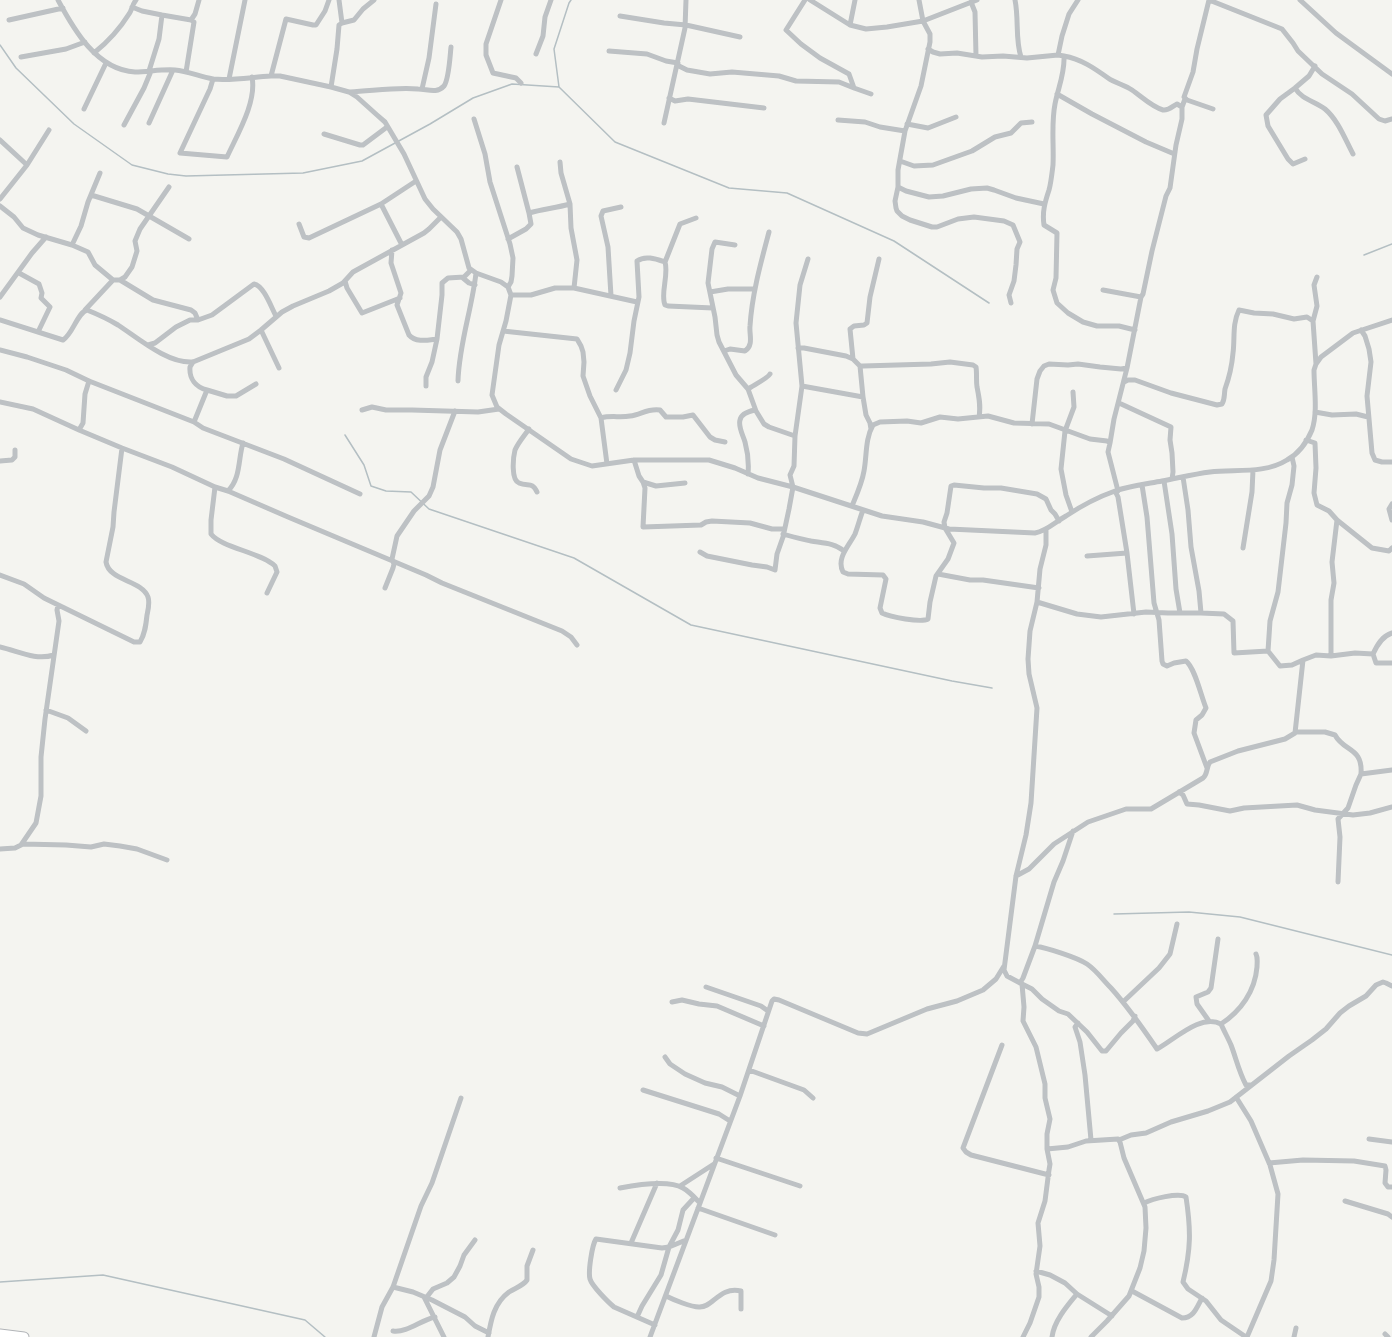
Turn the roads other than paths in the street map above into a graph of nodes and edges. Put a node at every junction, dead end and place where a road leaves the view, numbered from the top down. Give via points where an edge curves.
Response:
1 (58, 0) edge
2 (136, 0) edge
3 (199, 0) edge
4 (246, 0) edge
5 (329, 0) edge
6 (338, 0) edge
7 (374, 0) edge
8 (501, 0) edge
9 (551, 0) edge
10 (686, 0) edge
11 (806, 0) edge
12 (810, 0) edge
13 (855, 0) edge
14 (919, 0) edge
15 (977, 0) edge
16 (1015, 0) edge
17 (1078, 0) edge
18 (1209, 0) edge
19 (1300, 0) edge
20 (971, 2) junction
21 (436, 4) dead end
22 (132, 7) junction
23 (63, 8) junction
24 (162, 15) junction
25 (620, 16) dead end
26 (9, 20) dead end
27 (191, 20) junction
28 (923, 21) junction
29 (342, 23) junction
30 (686, 25) junction
31 (850, 25) junction
32 (740, 36) dead end
33 (85, 42) junction
34 (451, 47) dead end
35 (928, 49) junction
36 (609, 51) dead end
37 (94, 53) junction
38 (536, 54) dead end
39 (1058, 55) junction
40 (976, 56) junction
41 (1064, 56) junction
42 (21, 57) dead end
43 (1021, 57) junction
44 (106, 63) junction
45 (677, 64) junction
46 (1315, 66) junction
47 (173, 70) junction
48 (150, 71) junction
49 (186, 72) junction
50 (1392, 74) edge
51 (271, 76) junction
52 (252, 77) junction
53 (213, 78) junction
54 (229, 79) junction
55 (521, 83) dead end
56 (331, 87) junction
57 (854, 88) junction
58 (1295, 88) junction
59 (422, 89) junction
60 (349, 92) junction
61 (871, 94) dead end
62 (1057, 94) junction
63 (669, 98) junction
64 (1185, 99) junction
65 (1182, 107) junction
66 (764, 108) dead end
67 (84, 109) dead end
68 (1212, 109) dead end
69 (956, 117) dead end
70 (474, 119) dead end
71 (1392, 119) edge
72 (838, 120) dead end
73 (1032, 122) dead end
74 (149, 123) dead end
75 (664, 123) dead end
76 (907, 124) junction
77 (124, 125) dead end
78 (387, 127) junction
79 (49, 130) dead end
80 (905, 131) junction
81 (324, 134) dead end
82 (0, 140) edge
83 (1175, 152) junction
84 (1353, 154) dead end
85 (1305, 159) dead end
86 (900, 160) junction
87 (560, 162) dead end
88 (27, 165) junction
89 (517, 167) dead end
90 (100, 173) dead end
91 (416, 181) junction
92 (169, 187) dead end
93 (898, 187) junction
94 (91, 195) junction
95 (0, 199) edge
96 (381, 204) junction
97 (570, 204) junction
98 (1044, 204) junction
99 (0, 206) edge
100 (621, 207) dead end
101 (529, 213) junction
102 (149, 216) junction
103 (441, 217) junction
104 (696, 218) dead end
105 (299, 224) dead end
106 (769, 232) dead end
107 (46, 237) junction
108 (189, 239) dead end
109 (508, 239) junction
110 (72, 245) junction
111 (402, 245) junction
112 (735, 245) dead end
113 (392, 250) junction
114 (808, 259) dead end
115 (880, 259) dead end
116 (665, 262) junction
117 (473, 272) junction
118 (19, 273) junction
119 (1317, 276) dead end
120 (463, 278) junction
121 (113, 280) junction
122 (120, 280) junction
123 (344, 281) junction
124 (475, 285) junction
125 (508, 287) junction
126 (574, 288) junction
127 (755, 289) junction
128 (1103, 290) dead end
129 (710, 292) junction
130 (511, 295) junction
131 (611, 296) junction
132 (1140, 296) junction
133 (0, 297) edge
134 (400, 298) junction
135 (637, 302) junction
136 (1011, 303) dead end
137 (713, 308) junction
138 (85, 310) junction
139 (276, 316) junction
140 (0, 320) edge
141 (198, 320) junction
142 (1392, 320) edge
143 (1313, 321) junction
144 (262, 330) junction
145 (1135, 330) junction
146 (1361, 330) junction
147 (503, 331) junction
148 (38, 332) junction
149 (437, 339) junction
150 (148, 345) junction
151 (798, 348) junction
152 (0, 350) edge
153 (724, 351) junction
154 (853, 359) junction
155 (194, 362) junction
156 (1316, 364) junction
157 (860, 366) junction
158 (279, 368) dead end
159 (1127, 368) junction
160 (770, 374) dead end
161 (89, 381) junction
162 (458, 381) dead end
163 (1124, 382) junction
164 (256, 384) dead end
165 (426, 386) dead end
166 (802, 386) junction
167 (748, 389) junction
168 (207, 390) junction
169 (616, 390) dead end
170 (1073, 392) dead end
171 (863, 397) junction
172 (0, 402) edge
173 (1119, 403) junction
174 (498, 409) junction
175 (362, 410) dead end
176 (455, 410) junction
177 (755, 410) junction
178 (1315, 412) junction
179 (979, 417) junction
180 (1368, 417) junction
181 (601, 418) junction
182 (194, 422) junction
183 (1032, 424) junction
184 (529, 429) junction
185 (871, 429) junction
186 (79, 430) junction
187 (1065, 431) junction
188 (795, 436) junction
189 (1306, 440) junction
190 (243, 442) junction
191 (725, 442) dead end
192 (1110, 443) junction
193 (122, 448) junction
194 (14, 450) dead end
195 (1292, 457) junction
196 (634, 460) junction
197 (0, 461) edge
198 (1392, 462) edge
199 (607, 464) junction
200 (1254, 470) junction
201 (748, 474) junction
202 (1183, 477) junction
203 (1172, 479) junction
204 (1164, 481) junction
205 (643, 482) junction
206 (685, 483) dead end
207 (1142, 485) junction
208 (215, 486) junction
209 (792, 487) junction
210 (228, 491) junction
211 (1116, 491) junction
212 (537, 492) dead end
213 (360, 494) dead end
214 (1392, 504) edge
215 (852, 506) junction
216 (863, 510) junction
217 (1072, 512) junction
218 (1059, 520) junction
219 (1337, 520) junction
220 (1392, 520) edge
221 (945, 528) junction
222 (1046, 530) junction
223 (784, 532) junction
224 (1243, 548) dead end
225 (1392, 548) edge
226 (844, 551) junction
227 (700, 552) dead end
228 (1127, 553) junction
229 (1087, 556) dead end
230 (393, 561) junction
231 (938, 574) junction
232 (0, 575) edge
233 (385, 588) dead end
234 (1039, 588) junction
235 (267, 593) dead end
236 (1037, 602) junction
237 (58, 605) junction
238 (1157, 612) junction
239 (1180, 613) junction
240 (1201, 613) junction
241 (1134, 614) junction
242 (1392, 633) edge
243 (577, 645) dead end
244 (0, 647) edge
245 (1268, 651) junction
246 (1373, 654) junction
247 (54, 656) junction
248 (1331, 656) junction
249 (1303, 660) junction
250 (1392, 663) edge
251 (46, 710) junction
252 (86, 731) dead end
253 (1296, 732) junction
254 (1207, 768) junction
255 (1392, 770) edge
256 (1361, 774) junction
257 (1179, 792) junction
258 (1392, 807) edge
259 (1341, 814) junction
260 (1073, 831) junction
261 (23, 844) junction
262 (0, 849) edge
263 (167, 860) dead end
264 (1016, 876) junction
265 (1338, 882) dead end
266 (1177, 924) dead end
267 (1218, 939) dead end
268 (1034, 946) junction
269 (1256, 954) dead end
270 (1004, 965) junction
271 (1021, 983) junction
272 (1392, 986) edge
273 (706, 987) dead end
274 (672, 1002) dead end
275 (1124, 1002) junction
276 (768, 1011) junction
277 (1135, 1016) junction
278 (1209, 1021) junction
279 (1078, 1023) junction
280 (1221, 1024) junction
281 (764, 1026) junction
282 (1002, 1044) dead end
283 (665, 1057) dead end
284 (749, 1070) junction
285 (1251, 1085) junction
286 (644, 1090) dead end
287 (740, 1096) junction
288 (1236, 1097) junction
289 (461, 1098) dead end
290 (813, 1098) dead end
291 (730, 1121) junction
292 (1369, 1139) dead end
293 (1090, 1140) junction
294 (1119, 1140) junction
295 (1392, 1142) edge
296 (1048, 1149) junction
297 (716, 1158) junction
298 (1269, 1163) junction
299 (714, 1164) junction
300 (1049, 1175) junction
301 (657, 1183) junction
302 (680, 1186) junction
303 (800, 1186) dead end
304 (1392, 1187) edge
305 (620, 1188) dead end
306 (694, 1198) junction
307 (1345, 1201) dead end
308 (1144, 1203) junction
309 (699, 1206) junction
310 (1392, 1217) edge
311 (775, 1235) dead end
312 (474, 1240) dead end
313 (686, 1240) junction
314 (631, 1243) junction
315 (669, 1246) junction
316 (533, 1250) dead end
317 (1036, 1271) junction
318 (393, 1287) junction
319 (1132, 1291) junction
320 (1077, 1294) junction
321 (666, 1296) junction
322 (425, 1298) junction
323 (1202, 1298) junction
324 (741, 1309) dead end
325 (1112, 1316) junction
326 (435, 1317) junction
327 (637, 1317) junction
328 (655, 1325) junction
329 (1296, 1328) dead end
330 (393, 1331) dead end
331 (0, 1334) edge
332 (489, 1335) edge
333 (24, 1337) edge
334 (374, 1337) edge
335 (444, 1337) edge
336 (650, 1337) edge
337 (1023, 1337) edge
338 (1052, 1337) edge
339 (1091, 1337) edge
340 (1246, 1337) edge
341 (1294, 1337) edge

1 - 23 street
2 - 22 street
3 - 27 street
4 - 54 street
5 - 51 street via 316,24 286,19
6 - 29 street
7 - 29 street via 354,20
8 - 55 street via 486,44 486,55 493,73 516,78
9 - 38 street
10 - 30 street
11 - 57 street via 786,30 820,58 850,74
12 - 31 street
13 - 31 street
14 - 28 street
15 - 20 street
16 - 43 street
17 - 39 street via 1069,14
18 - 46 street via 1282,29 1298,51
18 - 64 street
19 - 50 street via 1336,33
20 - 28 street
20 - 40 street via 975,12
21 - 59 street
22 - 24 street
22 - 37 street via 114,36
23 - 26 street
23 - 33 street
24 - 27 street
24 - 48 street via 159,39
25 - 30 street
27 - 49 street via 194,25
28 - 31 street via 866,29
28 - 35 street via 930,34
29 - 56 street via 339,25
30 - 32 street
30 - 45 street
33 - 37 street
33 - 42 street via 66,49
34 - 59 street via 444,87 435,91
35 - 40 street via 940,54
35 - 76 street via 920,86
36 - 45 street via 647,54
37 - 44 street
39 - 41 street
39 - 43 street
40 - 43 street
41 - 62 street
41 - 65 street via 1091,65 1108,78 1164,110 1177,104
44 - 48 street via 130,71
44 - 67 street
45 - 57 street via 687,70 710,74 732,72 779,76 796,81 839,82
45 - 63 street
46 - 58 street via 1309,76
46 - 71 street via 1322,74 1352,94 1379,119
47 - 48 street
47 - 49 street
47 - 74 street
48 - 77 street
49 - 53 street
51 - 52 street
51 - 56 street
52 - 53 street via 254,84 251,101 227,157 180,152
52 - 54 street
53 - 54 street
56 - 60 street
57 - 61 street
58 - 84 street via 1299,95 1325,109 1336,120
58 - 85 street via 1280,99 1267,114 1267,122 1292,163
59 - 60 street via 396,88
60 - 78 street via 377,114
62 - 83 street via 1146,142
62 - 98 street via 1053,116 1053,166
63 - 66 street via 675,101 688,99
63 - 75 street
64 - 65 street
64 - 68 street
65 - 83 street
69 - 76 street via 928,128
70 - 109 street
72 - 80 street via 864,122
73 - 86 street via 1021,124 1011,133 995,137 972,151 933,165 914,166
76 - 80 street
78 - 81 street via 363,145
78 - 91 street via 404,154
79 - 88 street
80 - 86 street
82 - 88 street
83 - 132 street via 1170,188 1143,294
86 - 93 street
87 - 97 street
88 - 95 street
89 - 101 street
90 - 94 street
91 - 96 street
91 - 103 street via 425,199
92 - 102 street
93 - 98 street via 929,197 987,188
93 - 136 street via 895,201 897,211 910,220 935,227 958,218 974,217 1004,221 1013,225 1020,242 1014,281 1009,295
94 - 102 street via 137,209
94 - 110 street
96 - 105 street via 309,238 304,237
96 - 111 street
97 - 101 street
97 - 126 street via 577,260
98 - 145 street via 1044,225 1057,233 1056,278 1053,290 1056,303 1083,322
99 - 107 street via 23,228
100 - 131 street via 603,211 601,216 608,248
101 - 109 street via 531,224
102 - 108 street
102 - 122 street via 135,240 137,250 132,267
103 - 111 street via 430,230
103 - 117 street via 458,232
104 - 116 street via 680,224
106 - 127 street
107 - 110 street
107 - 118 street
109 - 125 street via 513,267
110 - 121 street via 88,252 95,265
111 - 113 street
112 - 129 street via 714,243 709,269
113 - 123 street via 353,272
113 - 134 street via 391,264 401,293
114 - 151 street via 798,301
115 - 154 street via 870,297 867,323 850,329
116 - 135 street via 653,258 641,258 637,261
116 - 137 street via 665,305
117 - 120 street
117 - 124 street
117 - 125 street
118 - 133 street
118 - 148 street via 39,284 41,298 50,307
119 - 143 street via 1314,285 1317,306
120 - 124 street
120 - 149 street via 448,278 442,283
121 - 122 street
121 - 138 street
122 - 141 street via 153,300 191,310
123 - 134 street via 362,313
123 - 139 street via 322,295 293,306
124 - 162 street via 459,362
125 - 130 street
126 - 130 street via 555,288 531,295
126 - 131 street
127 - 129 street
127 - 153 street via 750,325 751,341 748,348 745,351
128 - 132 street
129 - 137 street
130 - 147 street
131 - 135 street
132 - 145 street
134 - 149 street via 397,305 410,337 419,340
135 - 169 street via 626,370
137 - 153 street via 717,335
138 - 148 street via 65,339
138 - 150 street via 116,324
139 - 141 street via 262,290 254,284 212,315
139 - 144 street
140 - 148 street
141 - 150 street via 190,320 176,327 155,343
142 - 146 street
143 - 156 street
143 - 163 street via 1307,317 1294,319 1239,310 1234,326 1233,354 1224,402 1220,405 1171,393 1135,380
144 - 155 street via 249,339
144 - 158 street
145 - 159 street
146 - 156 street via 1320,357
146 - 180 street via 1365,336 1371,362 1367,396
147 - 174 street via 492,395
147 - 181 street via 578,338 583,352 583,376
149 - 165 street via 426,377
150 - 155 street via 179,360
151 - 154 street
151 - 166 street
152 - 161 street via 44,362
153 - 167 street via 736,375
154 - 157 street
155 - 168 street via 190,367 190,376 195,385
156 - 178 street
157 - 171 street
157 - 179 street via 950,362 973,365 976,367 981,409
159 - 163 street
159 - 183 street via 1100,368 1078,364 1044,366 1037,379
160 - 167 street
161 - 182 street
161 - 186 street via 85,394 83,423
163 - 173 street
164 - 168 street via 236,396
166 - 171 street
166 - 188 street
167 - 177 street
168 - 182 street
170 - 187 street via 1074,407
171 - 185 street
172 - 186 street via 33,409
173 - 192 street
173 - 203 street via 1171,427
174 - 176 street via 478,412
174 - 184 street
175 - 176 street via 372,407 386,410
176 - 230 street via 440,450 433,487 429,496 414,511 397,536
177 - 188 street via 765,425
177 - 201 street via 747,412 739,422 747,452
178 - 180 street
178 - 189 street via 1312,430
179 - 183 street via 988,416 1014,423
179 - 185 street via 940,418 921,423 880,422 875,423
180 - 198 street via 1372,453 1376,460
181 - 191 street via 630,416 652,409 660,410 666,417 693,416 710,437
181 - 199 street
182 - 190 street via 203,428
183 - 187 street via 1048,424
184 - 199 street via 571,459 592,466
184 - 212 street via 515,450 514,474 518,483 531,485
185 - 215 street via 861,484
186 - 193 street
187 - 192 street
187 - 217 street via 1061,469
188 - 209 street via 794,466 790,475
189 - 195 street
189 - 219 street via 1315,443 1314,494 1317,505 1329,511
190 - 210 street via 238,474
190 - 213 street
192 - 211 street via 1108,452
193 - 208 street
193 - 237 street via 113,527 106,562 113,573 141,589 148,596 143,637 140,642 134,642
194 - 197 street via 15,457 12,460
195 - 200 street via 1278,465
195 - 245 street via 1294,466 1287,503 1282,564 1270,621
196 - 199 street
196 - 201 street via 709,460
196 - 205 street
200 - 202 street via 1209,472
200 - 224 street
201 - 209 street
202 - 203 street
202 - 240 street
203 - 204 street
204 - 207 street
204 - 239 street
205 - 206 street via 656,486
205 - 223 street via 643,527 702,525 712,521 750,524
207 - 211 street
207 - 238 street
208 - 210 street
208 - 235 street via 210,520 211,534 217,540 262,558 277,568
209 - 215 street
209 - 223 street
210 - 230 street
211 - 217 street
211 - 228 street
214 - 220 street via 1389,509
215 - 216 street
216 - 221 street
216 - 226 street via 854,535
217 - 218 street
218 - 221 street via 1046,499 1037,494 1001,488 954,485 950,486
218 - 222 street
219 - 225 street via 1372,548 1389,551
219 - 248 street via 1332,562 1334,583 1331,600
221 - 222 street via 1022,534
221 - 231 street via 954,543 948,559
222 - 234 street
223 - 226 street via 812,541 833,544
223 - 227 street via 777,554 776,570 707,556
226 - 231 street via 842,569 845,574 885,577 881,611 898,618 923,621 928,619
228 - 229 street
228 - 241 street
230 - 233 street via 394,568
230 - 243 street via 562,631
231 - 234 street
232 - 237 street via 24,584
234 - 236 street
236 - 241 street via 1077,614 1100,617
236 - 264 street via 1030,631 1028,659 1037,708 1031,803
237 - 247 street via 59,621
238 - 239 street
238 - 241 street
238 - 254 street via 1164,664 1167,666 1186,661 1190,664 1206,708 1202,716 1196,720 1194,732
239 - 240 street
240 - 245 street via 1224,614 1232,621 1234,652
242 - 246 street via 1387,634 1378,643
244 - 247 street via 36,657
245 - 249 street via 1280,666 1292,665
246 - 248 street
246 - 250 street via 1376,663
247 - 251 street
248 - 249 street via 1316,655
249 - 253 street
251 - 252 street via 68,718
251 - 261 street via 41,757 41,796 36,823
253 - 254 street via 1285,739 1238,751 1210,762
253 - 256 street via 1325,732 1335,735 1360,758
254 - 257 street via 1203,778
255 - 256 street
256 - 259 street via 1348,808
257 - 259 street via 1187,804 1226,811 1297,805
257 - 260 street via 1151,809 1126,808 1093,820
258 - 259 street via 1370,813
259 - 265 street via 1338,819
260 - 264 street via 1054,844 1029,869
260 - 268 street
261 - 262 street via 15,848
261 - 263 street via 83,847 104,844 137,850
264 - 270 street
266 - 275 street via 1170,954
267 - 278 street via 1211,988 1196,997 1197,1004
268 - 271 street
268 - 275 street via 1088,965
269 - 280 street via 1258,958 1252,989 1235,1013
270 - 271 street via 1007,976
270 - 276 street via 996,979 983,990 957,1001 927,1009 868,1034 858,1034 776,999 772,1001
271 - 279 street
271 - 296 street via 1023,1021 1036,1047 1046,1084 1045,1098 1050,1119
272 - 285 street via 1382,982 1376,985 1369,993 1340,1013 1326,1029
273 - 276 street
274 - 281 street via 682,1000 717,1006
275 - 277 street
276 - 281 street
277 - 278 street via 1157,1050 1196,1025
277 - 279 street via 1134,1021 1106,1051 1102,1051
278 - 280 street
279 - 293 street via 1075,1027 1085,1075
280 - 285 street via 1243,1080 1246,1085
281 - 284 street
282 - 300 street via 963,1148 971,1155
283 - 287 street via 677,1070
284 - 287 street
284 - 290 street via 804,1090
285 - 288 street
286 - 291 street via 719,1114
287 - 291 street
288 - 294 street via 1208,1111
288 - 298 street via 1251,1121
289 - 318 street
291 - 297 street
292 - 295 street
293 - 294 street
293 - 296 street via 1068,1147
294 - 308 street
296 - 300 street
297 - 299 street
297 - 303 street
298 - 304 street via 1303,1160 1354,1161 1385,1166 1385,1183
298 - 340 street via 1278,1194 1273,1272
299 - 302 street
299 - 309 street
300 - 317 street via 1038,1223 1040,1246
301 - 302 street
301 - 305 street
301 - 314 street
302 - 306 street
306 - 309 street
306 - 315 street via 683,1210 678,1230
307 - 310 street
308 - 319 street via 1146,1228 1143,1261
308 - 323 street via 1175,1195 1186,1197 1190,1253 1183,1282 1188,1289
309 - 311 street
309 - 313 street
312 - 322 street via 454,1277 433,1289
313 - 315 street
313 - 321 street
314 - 315 street via 662,1248
314 - 327 street via 595,1240 589,1277 610,1304
315 - 327 street via 661,1275
316 - 332 street via 527,1266 528,1280 502,1297 494,1313
317 - 320 street via 1065,1283
317 - 337 street via 1039,1297
318 - 322 street
318 - 334 street via 382,1307
319 - 323 street via 1182,1318 1193,1315
319 - 325 street
320 - 325 street
320 - 338 street via 1056,1324
321 - 324 street via 699,1307 708,1305 733,1289 741,1291
321 - 328 street
322 - 326 street
322 - 332 street via 465,1317
323 - 340 street via 1221,1320
325 - 339 street
326 - 330 street via 399,1332
326 - 335 street
327 - 328 street
328 - 336 street
329 - 341 street
331 - 333 highway

